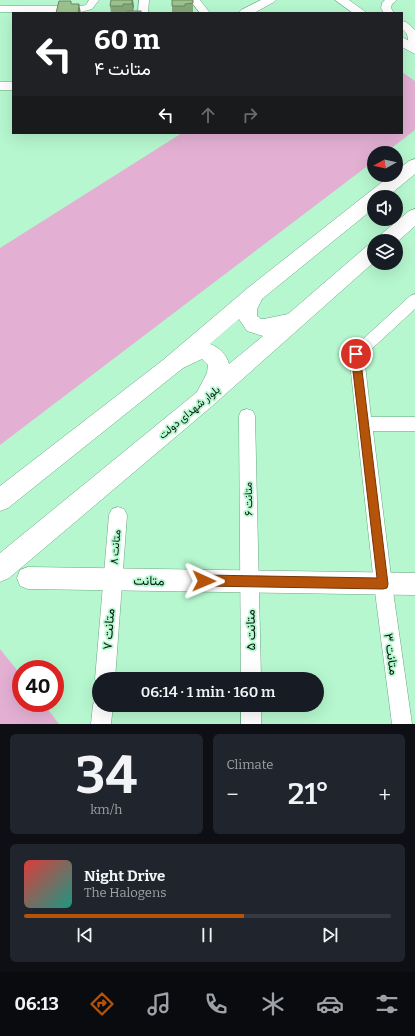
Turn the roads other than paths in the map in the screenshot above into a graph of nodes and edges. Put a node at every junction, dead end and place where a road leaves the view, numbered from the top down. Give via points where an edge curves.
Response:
1 (94, 0) edge
2 (144, 0) edge
3 (195, 0) edge
4 (270, 0) edge
5 (341, 0) edge
6 (392, 0) edge
7 (0, 9) edge
8 (55, 11) edge
9 (143, 12) edge
10 (204, 12) edge
11 (248, 12) edge
12 (359, 12) edge
13 (388, 12) edge
14 (403, 25) edge
15 (403, 42) edge
16 (415, 50) edge
17 (0, 86) edge
18 (12, 86) edge
19 (415, 165) edge
20 (384, 190) edge
21 (367, 203) edge
22 (415, 216) edge
23 (394, 234) edge
24 (367, 257) edge
25 (257, 292) junction
26 (411, 310) edge
27 (293, 320) junction
28 (170, 366) junction
29 (203, 400) junction
30 (247, 416) dead end
31 (364, 424) junction
32 (415, 424) edge
33 (0, 500) edge
34 (118, 515) dead end
35 (0, 569) edge
36 (28, 578) dead end
37 (112, 579) junction
38 (250, 582) junction
39 (383, 584) junction
40 (415, 584) edge
41 (105, 672) edge
42 (250, 672) edge
43 (102, 712) edge
44 (251, 712) edge
45 (101, 724) edge
46 (251, 724) edge
47 (402, 724) edge

1 - 8 street via 90,7
2 - 9 street
3 - 10 street
4 - 11 street
5 - 12 street
6 - 13 street via 387,3
7 - 8 street
14 - 16 street via 412,33
15 - 16 street
17 - 18 street
19 - 20 main road
21 - 25 main road
22 - 23 main road
24 - 27 main road, بلوار شهدای دولت
25 - 27 main road via 247,309 252,324 271,327
25 - 28 main road
26 - 31 street, متانت ۳ via 356,354
27 - 29 main road, بلوار شهدای دولت
28 - 29 main road via 199,350 207,351 214,356 219,363 217,374
28 - 33 main road
29 - 35 main road, بلوار شهدای دولت
30 - 38 street, متانت ۶
31 - 32 street
31 - 39 street, متانت ۳
34 - 37 street, متانت ۸
36 - 37 street, متانت
37 - 38 street, متانت
37 - 41 street, متانت ۷
38 - 39 street, متانت
38 - 42 street, متانت ۵
39 - 40 street, متانت
39 - 47 street, متانت ۳
43 - 45 street
44 - 46 street

